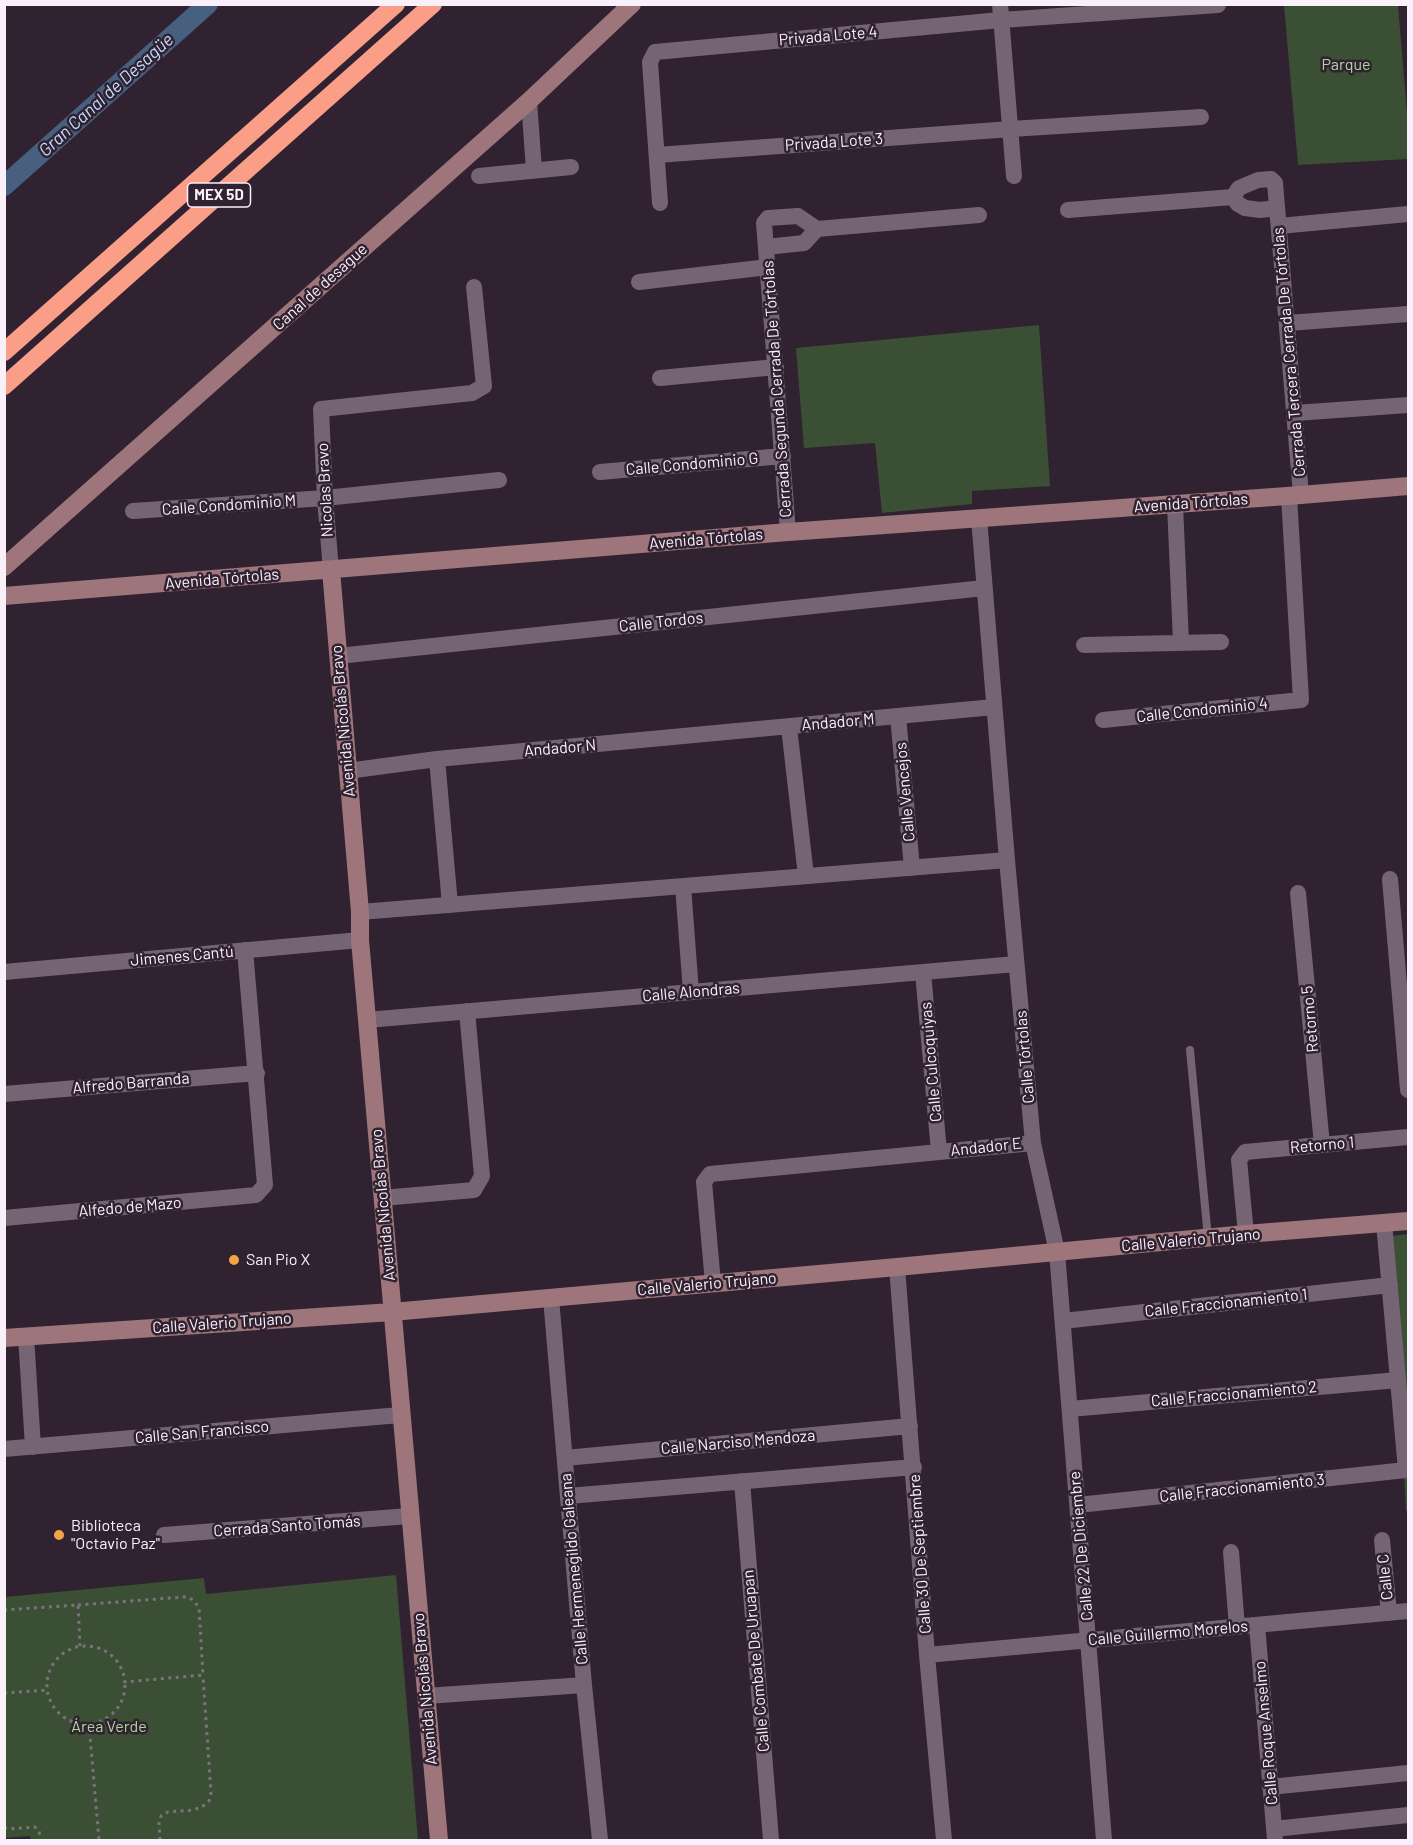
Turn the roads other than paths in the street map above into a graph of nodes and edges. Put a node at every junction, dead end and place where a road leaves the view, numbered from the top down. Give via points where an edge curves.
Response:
1 (396, 4) edge
2 (433, 4) edge
3 (632, 4) edge
4 (1218, 5) edge
5 (1001, 12) edge
6 (529, 101) junction
7 (1201, 117) dead end
8 (1011, 129) junction
9 (657, 155) junction
10 (571, 167) dead end
11 (534, 170) junction
12 (479, 176) dead end
13 (1014, 176) dead end
14 (1233, 197) junction
15 (660, 203) dead end
16 (1277, 208) junction
17 (1068, 210) dead end
18 (1408, 214) edge
19 (979, 215) dead end
20 (1279, 226) junction
21 (817, 229) junction
22 (766, 247) junction
23 (768, 267) junction
24 (639, 282) dead end
25 (474, 287) dead end
26 (1408, 314) edge
27 (1288, 323) junction
28 (4, 352) edge
29 (776, 367) junction
30 (660, 378) dead end
31 (4, 386) edge
32 (1408, 405) edge
33 (1295, 413) junction
34 (783, 456) junction
35 (600, 472) dead end
36 (499, 480) dead end
37 (1408, 486) edge
38 (1295, 496) junction
39 (325, 498) junction
40 (1174, 504) junction
41 (133, 511) dead end
42 (979, 519) junction
43 (788, 532) junction
44 (4, 567) edge
45 (331, 570) junction
46 (984, 588) junction
47 (4, 596) edge
48 (1181, 642) junction
49 (1221, 642) dead end
50 (1084, 645) dead end
51 (338, 656) junction
52 (1301, 700) joint
53 (994, 707) junction
54 (898, 716) junction
55 (1103, 720) dead end
56 (789, 727) junction
57 (682, 737) joint
58 (437, 759) junction
59 (347, 771) junction
60 (1006, 860) junction
61 (912, 868) junction
62 (806, 876) junction
63 (1390, 879) dead end
64 (683, 886) junction
65 (1298, 893) dead end
66 (450, 905) junction
67 (360, 912) junction
68 (360, 940) junction
69 (244, 950) junction
70 (1016, 964) junction
71 (4, 972) edge
72 (923, 972) junction
73 (691, 992) junction
74 (467, 1011) junction
75 (367, 1020) junction
76 (1190, 1050) dead end
77 (257, 1072) junction
78 (1408, 1090) edge
79 (4, 1094) edge
80 (1408, 1137) edge
81 (1033, 1143) junction
82 (1322, 1145) junction
83 (939, 1152) junction
84 (382, 1198) junction
85 (4, 1218) edge
86 (1408, 1221) edge
87 (1384, 1223) junction
88 (1246, 1234) junction
89 (1208, 1238) junction
90 (1057, 1252) junction
91 (897, 1267) junction
92 (713, 1283) junction
93 (1390, 1285) junction
94 (551, 1298) junction
95 (392, 1312) junction
96 (1063, 1321) junction
97 (26, 1336) junction
98 (4, 1338) edge
99 (1398, 1380) junction
100 (1070, 1409) junction
101 (400, 1415) junction
102 (910, 1426) junction
103 (33, 1447) junction
104 (4, 1449) edge
105 (565, 1458) junction
106 (914, 1467) junction
107 (741, 1481) junction
108 (568, 1496) junction
109 (1078, 1505) junction
110 (409, 1516) junction
111 (164, 1535) dead end
112 (1382, 1540) dead end
113 (1231, 1552) dead end
114 (1408, 1611) edge
115 (1389, 1613) junction
116 (1257, 1625) junction
117 (1237, 1628) junction
118 (1089, 1641) junction
119 (927, 1655) junction
120 (584, 1685) junction
121 (426, 1696) junction
122 (1408, 1773) edge
123 (1270, 1787) junction
124 (1408, 1815) edge
125 (1274, 1835) edge
126 (439, 1840) edge
127 (600, 1840) edge
128 (771, 1840) edge
129 (944, 1840) edge
130 (1104, 1840) edge

1 - 28 highway, MEX 5D
2 - 31 highway, MEX 5D
3 - 6 street, Canal de desague
4 - 5 street, Privada Lote 4
5 - 8 street
5 - 9 street, Privada Lote 4 via 655,52 650,62
6 - 11 street
6 - 44 street, Canal de desague
7 - 8 street, Privada Lote 3
8 - 9 street, Privada Lote 3
8 - 13 street
9 - 15 street
10 - 11 street
11 - 12 street
14 - 16 street, Cerrada Tercera Cerrada De Tórtolas via 1245,208
14 - 16 street, Cerrada Tercera Cerrada De Tórtolas via 1245,185 1271,179 1275,183
14 - 17 street
16 - 20 street, Cerrada Tercera Cerrada De Tórtolas
18 - 20 street
19 - 21 street, Cerrada Segunda Cerrada De Tórtolas
20 - 27 street, Cerrada Tercera Cerrada De Tórtolas
21 - 22 street, Cerrada Segunda Cerrada De Tórtolas via 804,243
21 - 22 street, Cerrada Segunda Cerrada De Tórtolas via 798,216 768,219 764,223
22 - 23 street, Cerrada Segunda Cerrada De Tórtolas
23 - 24 street
23 - 29 street, Cerrada Segunda Cerrada De Tórtolas
25 - 39 street, Nicolas Bravo via 483,386 472,393 321,410
26 - 27 street
27 - 33 street, Cerrada Tercera Cerrada De Tórtolas
29 - 30 street
29 - 34 street, Cerrada Segunda Cerrada De Tórtolas
32 - 33 street
33 - 38 street, Cerrada Tercera Cerrada De Tórtolas
34 - 35 street, Calle Condominio G
34 - 43 street, Cerrada Segunda Cerrada De Tórtolas
36 - 39 street
37 - 38 street, Avenida Tórtolas
38 - 40 street, Avenida Tórtolas
38 - 52 street, Cerrada Tercera Cerrada De Tórtolas
39 - 41 street, Calle Condominio M
39 - 45 street, Nicolas Bravo
40 - 42 street, Avenida Tórtolas
40 - 48 street
42 - 43 street, Avenida Tórtolas
42 - 46 street, Calle Tórtolas
43 - 45 street, Avenida Tórtolas
45 - 47 street, Avenida Tórtolas
45 - 51 street, Avenida Nicolás Bravo
46 - 51 street, Calle Tordos
46 - 53 street, Calle Tórtolas
48 - 49 street
48 - 50 street
51 - 59 street, Avenida Nicolás Bravo
52 - 55 street, Calle Condominio 4
53 - 54 street, Andador M
53 - 60 street, Calle Tórtolas
54 - 56 street, Andador M
54 - 61 street, Calle Vencejos
56 - 57 street, Andador M
56 - 62 street
57 - 58 street, Andador N
58 - 59 street
58 - 66 street
59 - 67 street, Avenida Nicolás Bravo
60 - 61 street
60 - 70 street, Calle Tórtolas
61 - 62 street
62 - 64 street
63 - 78 street
64 - 66 street
64 - 73 street
65 - 82 street, Retorno 5
66 - 67 street
67 - 68 street, Avenida Nicolás Bravo
68 - 69 street, Jimenes Cantú
68 - 75 street, Avenida Nicolás Bravo
69 - 71 street, Jimenes Cantú
69 - 77 street
70 - 72 street, Calle Alondras
70 - 81 street, Calle Tórtolas
72 - 73 street, Calle Alondras
72 - 83 street, Calle Culcoquiyas
73 - 74 street, Calle Alondras
74 - 75 street, Calle Alondras
74 - 84 street via 482,1176 474,1190
75 - 84 street, Avenida Nicolás Bravo
76 - 89 lane
77 - 79 street, Alfredo Barranda
77 - 85 street, Alfedo de Mazo via 266,1185 256,1195
80 - 82 street, Retorno 1
81 - 83 street, Andador E
81 - 90 street, Calle Tórtolas
82 - 88 street, Retorno 1 via 1245,1152 1239,1160
83 - 92 street, Andador E via 710,1174 704,1182
84 - 95 street, Avenida Nicolás Bravo
86 - 87 street, Calle Valerio Trujano
87 - 88 street, Calle Valerio Trujano
87 - 93 street
88 - 89 street, Calle Valerio Trujano
89 - 90 street, Calle Valerio Trujano
90 - 91 street, Calle Valerio Trujano
90 - 96 street, Calle 22 De Diciembre
91 - 92 street, Calle Valerio Trujano
91 - 102 street, Calle 30 De Septiembre
92 - 94 street, Calle Valerio Trujano
93 - 96 street, Calle Fraccionamiento 1
93 - 99 street
94 - 95 street, Calle Valerio Trujano
94 - 105 street, Calle Hermenegildo Galeana
95 - 97 street, Calle Valerio Trujano
95 - 101 street, Avenida Nicolás Bravo
96 - 100 street, Calle 22 De Diciembre
97 - 98 street, Calle Valerio Trujano
97 - 103 street
99 - 100 street, Calle Fraccionamiento 2
99 - 109 street, Calle Fraccionamiento 3 via 1406,1470
100 - 109 street, Calle 22 De Diciembre
101 - 103 street, Calle San Francisco
101 - 110 street, Avenida Nicolás Bravo
102 - 105 street, Calle Narciso Mendoza
102 - 106 street, Calle 30 De Septiembre
103 - 104 street, Calle San Francisco
105 - 108 street, Calle Hermenegildo Galeana
106 - 107 street
106 - 119 street, Calle 30 De Septiembre
107 - 108 street
107 - 128 street, Calle Combate De Uruapan
108 - 120 street, Calle Hermenegildo Galeana
109 - 118 street, Calle 22 De Diciembre
110 - 111 street, Cerrada Santo Tomás
110 - 121 street, Avenida Nicolás Bravo
112 - 115 street, Calle C
113 - 117 street
114 - 115 street, Calle Guillermo Morelos
115 - 116 street, Calle Guillermo Morelos
116 - 117 street, Calle Guillermo Morelos
116 - 123 street, Calle Roque Anselmo
117 - 118 street, Calle Guillermo Morelos
118 - 119 street, Calle Guillermo Morelos
118 - 130 street, Calle 22 De Diciembre
119 - 129 street, Calle 30 De Septiembre
120 - 121 street
120 - 127 street, Calle Hermenegildo Galeana
121 - 126 street, Avenida Nicolás Bravo
122 - 123 street
123 - 125 street, Calle Roque Anselmo
124 - 125 street

